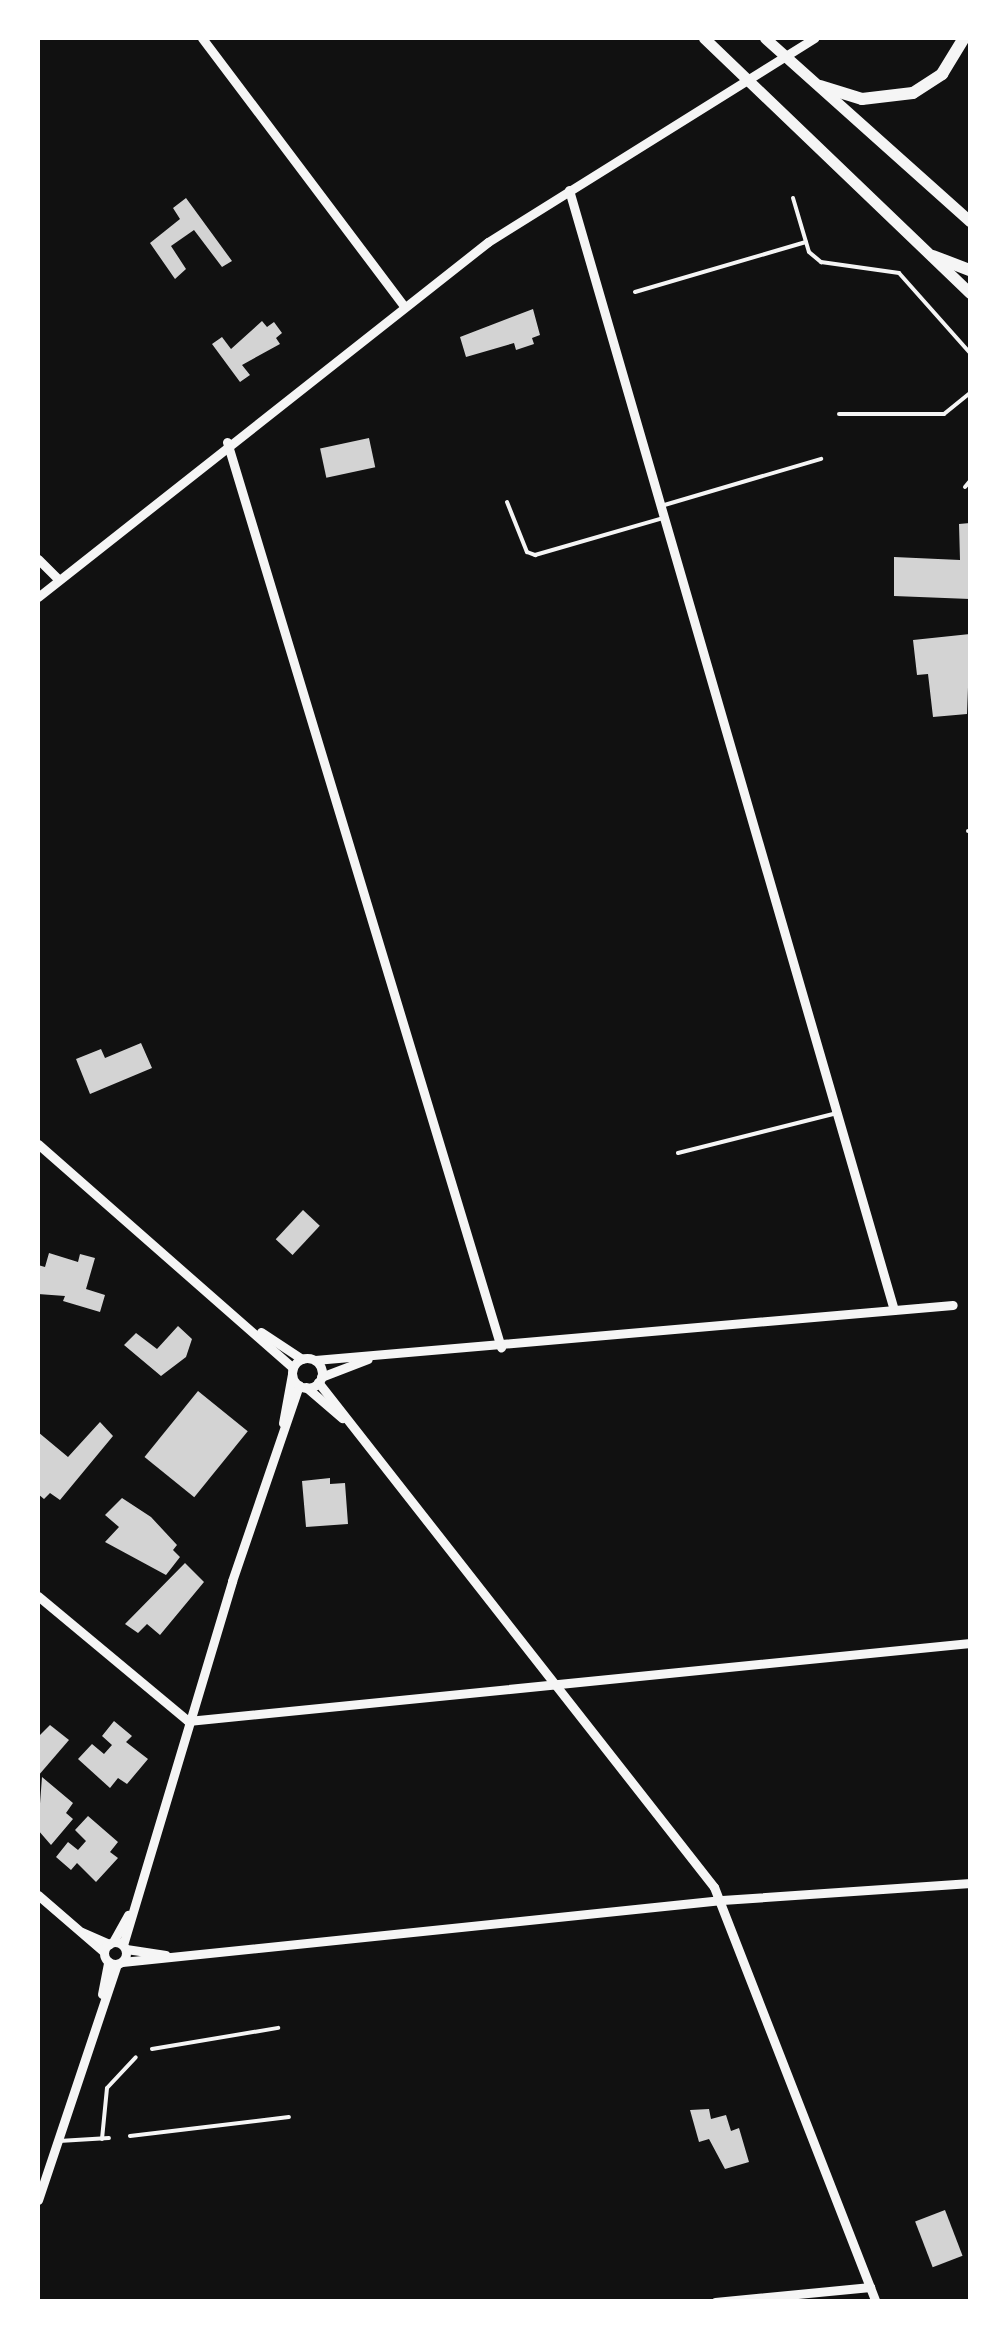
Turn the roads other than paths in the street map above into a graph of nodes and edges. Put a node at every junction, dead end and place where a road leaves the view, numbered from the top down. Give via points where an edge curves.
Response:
1 (202, 38) edge
2 (704, 38) edge
3 (766, 38) edge
4 (815, 38) edge
5 (964, 38) edge
6 (784, 54) junction
7 (748, 74) junction
8 (820, 86) junction
9 (569, 190) junction
10 (794, 198) dead end
11 (970, 220) edge
12 (806, 242) junction
13 (933, 256) junction
14 (970, 270) edge
15 (635, 292) dead end
16 (970, 293) edge
17 (404, 306) junction
18 (970, 353) edge
19 (970, 393) edge
20 (839, 414) dead end
21 (227, 442) junction
22 (821, 459) dead end
23 (970, 481) edge
24 (965, 487) dead end
25 (506, 502) dead end
26 (661, 506) junction
27 (665, 518) junction
28 (38, 559) edge
29 (58, 579) junction
30 (38, 598) edge
31 (838, 1112) junction
32 (38, 1144) edge
33 (678, 1153) dead end
34 (953, 1305) dead end
35 (894, 1310) junction
36 (258, 1331) junction
37 (501, 1347) junction
38 (370, 1358) junction
39 (302, 1359) junction
40 (315, 1360) junction
41 (293, 1371) junction
42 (320, 1380) junction
43 (302, 1386) junction
44 (344, 1420) junction
45 (283, 1430) junction
46 (38, 1596) edge
47 (970, 1643) edge
48 (558, 1686) junction
49 (188, 1721) junction
50 (970, 1882) edge
51 (38, 1895) edge
52 (722, 1900) junction
53 (115, 1952) junction
54 (278, 2028) dead end
55 (152, 2049) dead end
56 (136, 2057) dead end
57 (290, 2117) dead end
58 (130, 2136) dead end
59 (109, 2138) dead end
60 (102, 2139) junction
61 (56, 2142) junction
62 (38, 2200) edge
63 (870, 2287) junction
64 (715, 2302) edge
65 (876, 2302) edge

1 - 17 street
2 - 7 main road
3 - 6 main road
4 - 6 street
5 - 8 main road via 942,74 913,93 862,99
6 - 7 street
6 - 8 main road
7 - 9 street
7 - 13 main road
8 - 11 main road
9 - 17 street
9 - 26 street
10 - 12 lane
12 - 15 lane
12 - 18 lane via 821,262 900,273
13 - 14 main road
13 - 16 main road
17 - 21 street
19 - 20 lane via 938,415
21 - 29 street
21 - 37 street
22 - 26 lane
23 - 24 lane
25 - 27 lane via 527,552 535,555
26 - 27 street
27 - 31 street
28 - 29 street
29 - 30 street
31 - 33 lane
31 - 35 street
32 - 36 street
34 - 35 street
35 - 37 street
36 - 39 street
36 - 41 street
37 - 38 street
38 - 40 street
38 - 42 street
39 - 40 street
39 - 41 street
40 - 42 street
41 - 43 street
41 - 45 street
42 - 43 street
42 - 44 street
43 - 44 street
43 - 45 street
44 - 48 street
45 - 49 street
46 - 49 street
47 - 48 street
48 - 49 street
48 - 52 street
49 - 53 street
50 - 52 street
51 - 53 street
52 - 53 street via 169,1956
52 - 63 street
53 - 61 street
54 - 55 lane
56 - 60 lane via 107,2088
57 - 58 lane
59 - 60 lane
60 - 61 lane
61 - 62 street
63 - 64 street
63 - 65 street

